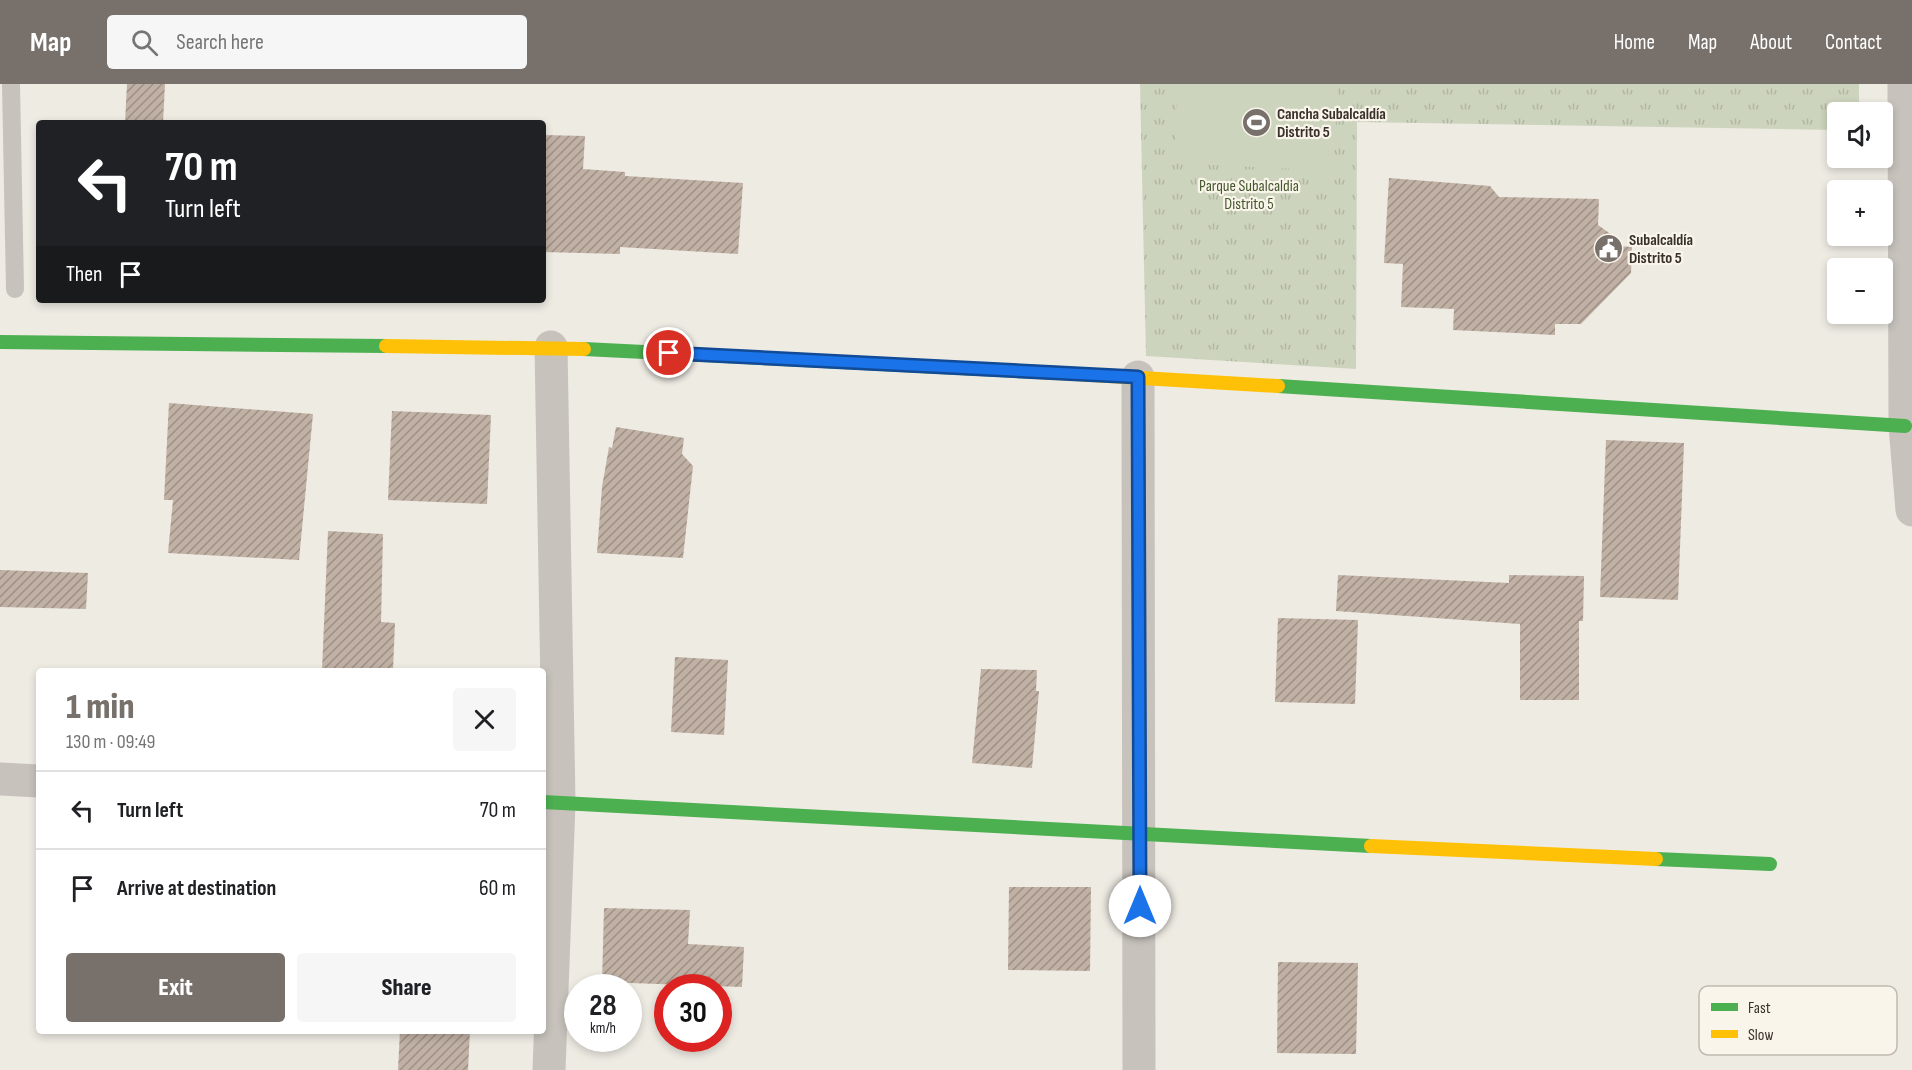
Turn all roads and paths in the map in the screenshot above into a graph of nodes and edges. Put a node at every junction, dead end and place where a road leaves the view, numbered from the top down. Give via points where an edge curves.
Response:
1 (11, 84) edge
2 (1904, 84) edge
3 (15, 289) dead end
4 (0, 342) edge
5 (551, 347) junction
6 (1138, 377) junction
7 (1905, 426) junction
8 (1912, 510) edge
9 (0, 779) edge
10 (36, 781) edge
11 (551, 803) edge
12 (1141, 835) junction
13 (1770, 864) dead end
14 (549, 1070) edge
15 (1139, 1070) edge

1 - 3 lane
2 - 7 street
4 - 5 street
5 - 6 street
5 - 11 street
6 - 7 street
6 - 12 street
7 - 8 street
9 - 10 street
11 - 12 street
11 - 14 street
12 - 13 street
12 - 15 street

